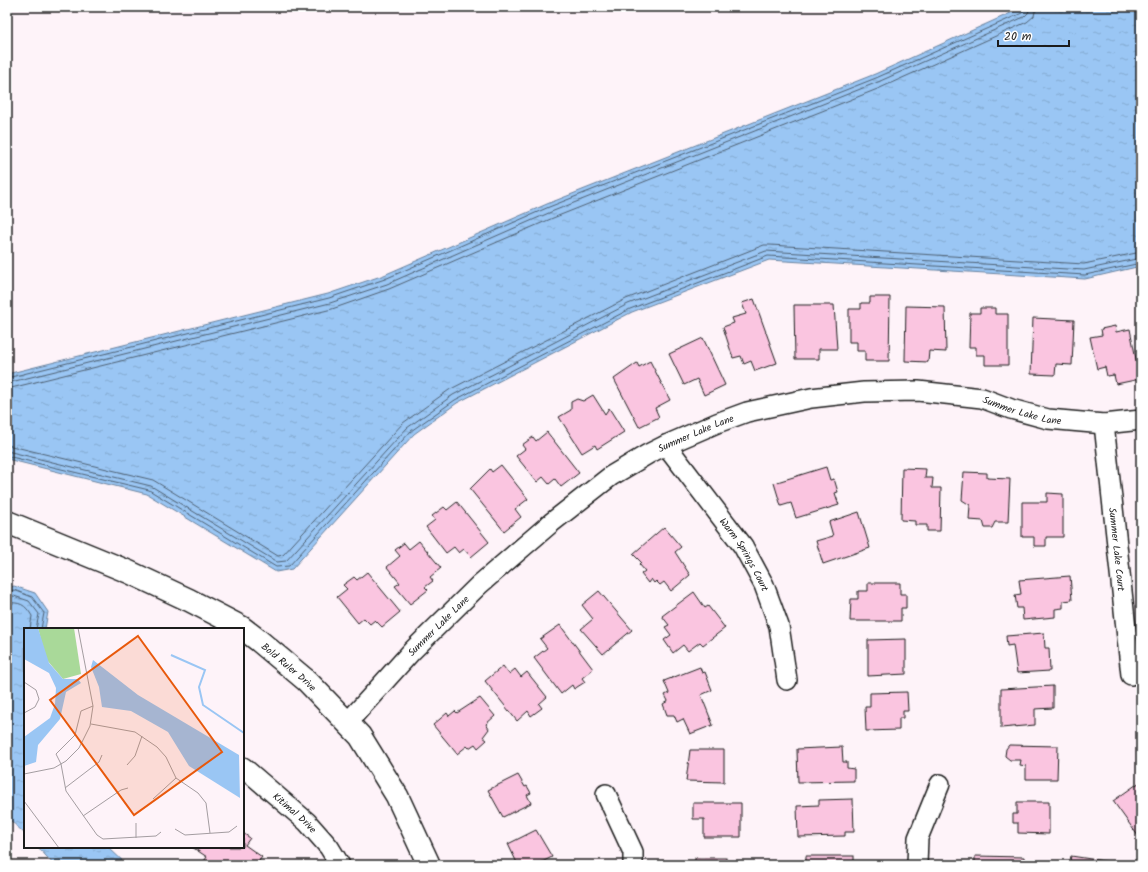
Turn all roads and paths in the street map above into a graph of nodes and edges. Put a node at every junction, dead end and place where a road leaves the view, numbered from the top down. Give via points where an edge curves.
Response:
1 (1141, 420) edge
2 (1104, 424) junction
3 (666, 444) junction
4 (7, 522) edge
5 (240, 628) edge
6 (244, 631) edge
7 (1131, 675) dead end
8 (787, 680) dead end
9 (348, 722) junction
10 (244, 768) edge
11 (940, 784) dead end
12 (606, 794) dead end
13 (340, 865) edge
14 (429, 865) edge
15 (634, 865) edge
16 (917, 865) edge

1 - 2 street, Summer Lake Lane
2 - 3 street, Summer Lake Lane via 1048,419 982,398 918,391 864,392 811,398 747,412
2 - 7 street, Summer Lake Court
3 - 8 street, Warm Springs Court via 743,546 764,585 779,626
3 - 9 street, Summer Lake Lane via 611,476 479,585 412,652
4 - 5 street, Bold Ruler Drive via 129,572 189,600
6 - 9 street, Bold Ruler Drive via 307,681
9 - 14 street, Bold Ruler Drive via 360,736 397,796
10 - 13 street, Kitimal Drive via 307,822 329,847
11 - 16 street via 918,838
12 - 15 street via 633,852

